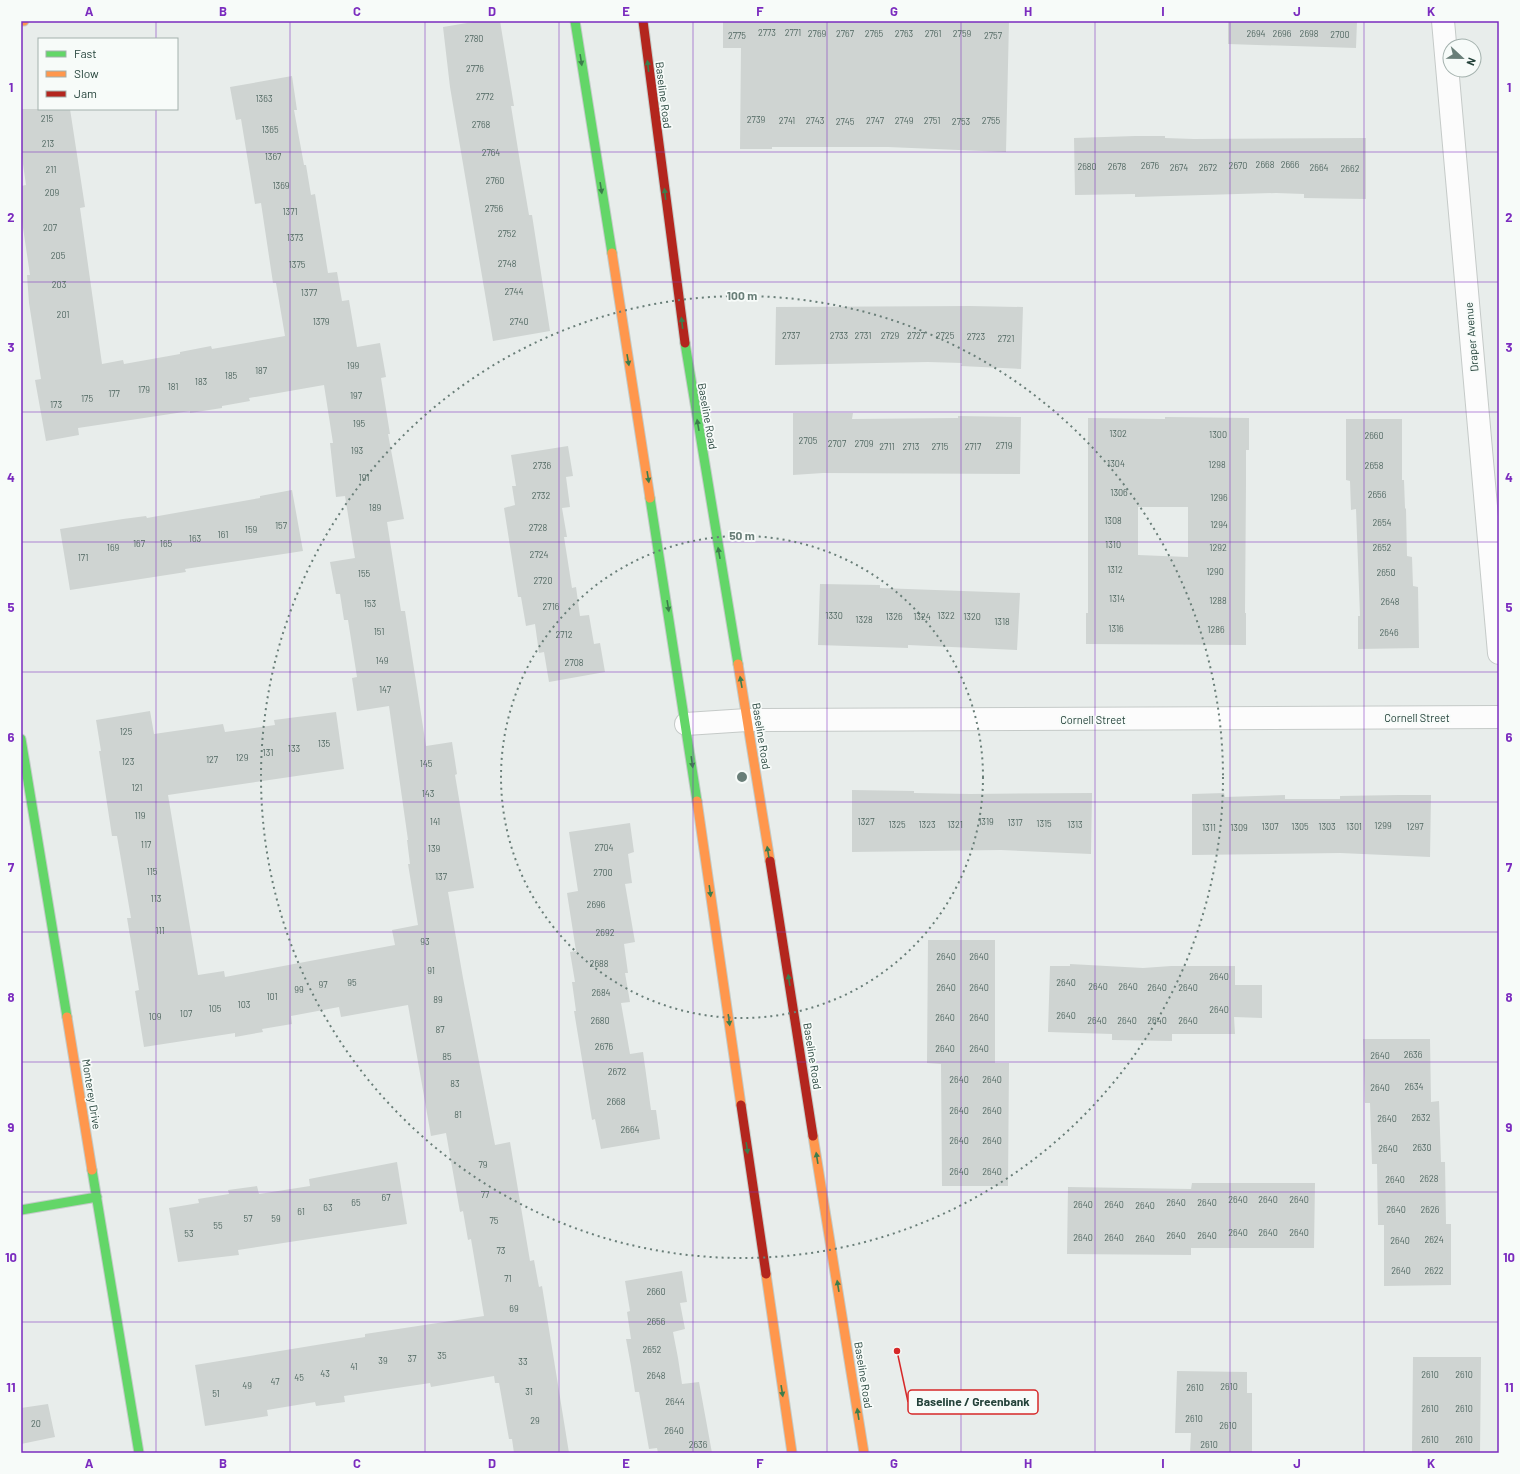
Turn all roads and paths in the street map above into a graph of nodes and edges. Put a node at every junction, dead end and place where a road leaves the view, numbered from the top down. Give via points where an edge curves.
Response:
1 (575, 21) edge
2 (643, 21) edge
3 (1443, 21) edge
4 (1499, 653) edge
5 (1499, 717) edge
6 (747, 720) junction
7 (686, 724) junction
8 (21, 739) edge
9 (96, 1197) junction
10 (21, 1210) edge
11 (139, 1453) edge
12 (792, 1453) edge
13 (864, 1453) edge

1 -> 7 main road
6 -> 2 main road, Baseline Road via 687,362
3 - 4 street, Draper Avenue
5 - 6 street, Cornell Street
6 - 7 street, Cornell Street
13 -> 6 main road, Baseline Road
7 -> 12 main road
8 - 9 main road, Monterey Drive
9 - 10 main road
9 - 11 main road, Monterey Drive

